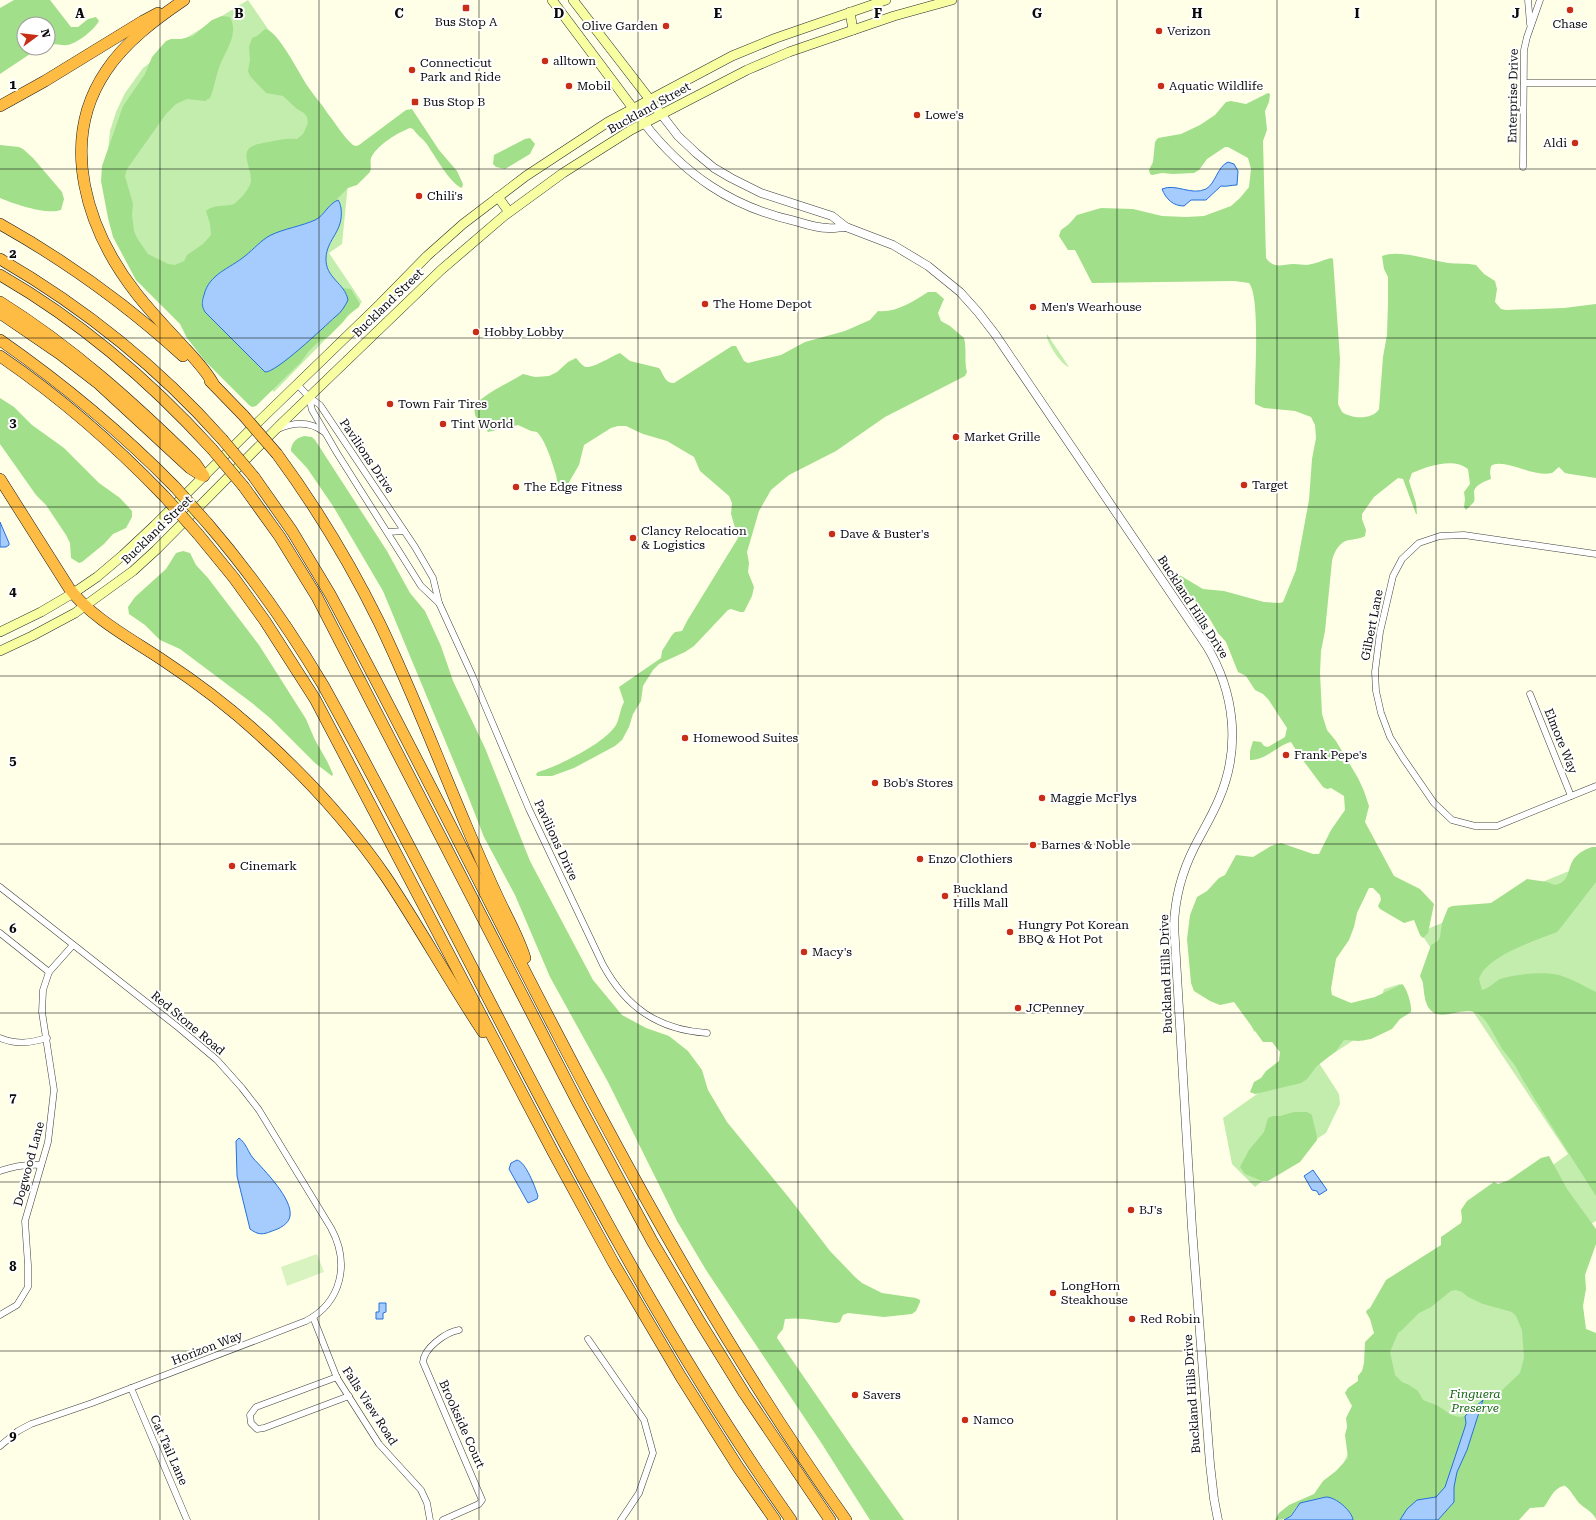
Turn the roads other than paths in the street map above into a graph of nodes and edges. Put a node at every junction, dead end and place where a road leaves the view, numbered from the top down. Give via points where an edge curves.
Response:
1 (552, 0) edge
2 (573, 0) edge
3 (886, 0) edge
4 (952, 0) edge
5 (1528, 0) edge
6 (1540, 0) edge
7 (183, 1) edge
8 (850, 12) junction
9 (1530, 26) junction
10 (853, 30) junction
11 (1524, 83) junction
12 (1596, 83) edge
13 (650, 99) junction
14 (0, 106) edge
15 (633, 108) junction
16 (661, 114) junction
17 (644, 123) junction
18 (1523, 167) dead end
19 (498, 197) junction
20 (509, 212) junction
21 (0, 224) edge
22 (846, 227) junction
23 (0, 259) edge
24 (0, 275) edge
25 (0, 302) edge
26 (0, 313) edge
27 (0, 340) edge
28 (0, 356) edge
29 (297, 384) junction
30 (214, 385) junction
31 (309, 397) junction
32 (275, 430) junction
33 (327, 434) junction
34 (204, 476) junction
35 (0, 479) edge
36 (217, 489) junction
37 (404, 530) junction
38 (388, 532) junction
39 (1596, 554) edge
40 (73, 594) junction
41 (439, 603) junction
42 (85, 606) junction
43 (0, 632) edge
44 (0, 651) edge
45 (1530, 694) dead end
46 (1596, 786) edge
47 (1571, 796) junction
48 (0, 887) edge
49 (0, 933) edge
50 (73, 945) junction
51 (49, 972) junction
52 (532, 983) junction
53 (707, 1033) dead end
54 (0, 1038) edge
55 (47, 1038) junction
56 (513, 1076) junction
57 (42, 1165) junction
58 (0, 1171) edge
59 (321, 1212) joint
60 (0, 1315) edge
61 (313, 1317) junction
62 (458, 1330) dead end
63 (588, 1339) dead end
64 (337, 1377) junction
65 (130, 1388) junction
66 (349, 1396) junction
67 (0, 1446) edge
68 (187, 1520) edge
69 (430, 1520) edge
70 (443, 1520) edge
71 (621, 1520) edge
72 (774, 1520) edge
73 (791, 1520) edge
74 (830, 1520) edge
75 (846, 1520) edge
76 (1218, 1520) edge

1 - 15 main road
2 - 13 main road
3 - 8 main road, Buckland Street
4 - 10 main road, Buckland Street
5 - 9 street, Enterprise Drive
6 - 9 street, Enterprise Drive
7 - 14 highway via 143,21 45,82
7 - 30 highway via 134,38 105,71 84,120 81,142 82,169 84,189 96,223 121,272 142,301 202,367
8 - 10 main road
8 - 13 main road, Buckland Street via 746,49
9 - 11 street, Enterprise Drive via 1524,50
10 - 16 main road, Buckland Street via 747,70
11 - 12 street
11 - 18 street, Enterprise Drive
13 - 15 main road, Buckland Street
13 - 16 main road
15 - 17 main road
15 - 19 main road, Buckland Street via 561,151
16 - 17 main road, Buckland Street
16 - 22 street, Buckland Hills Drive via 678,136 714,168 761,193 832,216
17 - 20 main road, Buckland Street via 581,161
17 - 22 street, Buckland Hills Drive via 685,167 731,199 760,211 827,229
19 - 20 main road
19 - 29 main road, Buckland Street via 427,256
20 - 31 main road, Buckland Street via 440,270
21 - 30 highway via 55,256 110,295 154,330
22 - 76 street, Buckland Hills Drive via 886,241 920,260 953,285 978,312 1206,645 1217,664 1228,696 1233,730 1229,768 1219,799 1186,866 1177,897 1174,925 1192,1228 1209,1456
23 - 52 highway, bridge via 62,298 124,345 169,384 222,439 254,477 325,584
24 - 74 highway, bridge via 54,309 117,356 164,399 244,487 280,537 317,597 652,1241 744,1393
25 - 34 highway via 56,340 121,392 195,463
26 - 34 highway via 99,384 190,468
27 - 73 highway, bridge via 51,376 105,421 175,487 262,591 292,635 323,685 622,1251 716,1407
28 - 56 highway, bridge via 91,426 131,463 198,534 266,620 312,693
29 - 31 street, Pavilions Drive
29 - 34 main road, Buckland Street
30 - 52 highway, bridge via 276,454 310,501 352,571 404,677 479,857 520,942
31 - 32 main road, Buckland Street
31 - 33 street, Pavilions Drive via 312,410
31 - 37 street, Pavilions Drive via 320,405
32 - 33 street, Pavilions Drive via 304,424 316,427
32 - 36 main road, Buckland Street
33 - 38 street, Pavilions Drive
34 - 36 main road
34 - 40 main road, Buckland Street via 123,555
35 - 40 highway
36 - 42 main road, Buckland Street via 145,560
37 - 38 street
37 - 41 street, Pavilions Drive via 433,578
38 - 41 street, Pavilions Drive via 421,586
39 - 47 street, Gilbert Lane via 1464,536 1440,536 1419,544 1402,559 1393,576 1380,632 1375,672 1381,713 1390,737 1434,803 1452,820 1475,826 1497,826
40 - 42 highway
40 - 43 main road, Buckland Street
41 - 53 street, Pavilions Drive via 535,823 610,977 626,999 652,1019 680,1029
42 - 44 main road, Buckland Street via 46,629
42 - 56 highway via 223,704 274,748 320,794 359,840 389,882 469,1011
45 - 47 street, Elmore Way
46 - 47 street, Gilbert Lane
48 - 50 street, Red Stone Road
49 - 51 street
50 - 51 street, Dogwood Lane
50 - 59 street, Red Stone Road via 217,1060 242,1088 268,1124
51 - 55 street, Dogwood Lane via 43,990 42,1012
52 - 75 highway via 634,1180 690,1278 772,1410
54 - 55 street via 13,1043 34,1042
55 - 57 street, Dogwood Lane via 54,1090 48,1142
56 - 72 highway via 646,1320
57 - 58 street via 15,1166
57 - 60 street, Dogwood Lane via 25,1221 28,1287 17,1305
59 - 61 street, Horizon Way via 337,1242 341,1268 332,1296
61 - 64 street, Falls View Road
61 - 65 street, Horizon Way
62 - 70 street, Brookside Court via 443,1336 424,1356 424,1362 482,1500 478,1505
63 - 71 street via 644,1420 653,1453 640,1493
64 - 66 street, Falls View Road
64 - 66 street via 256,1407 250,1415 251,1423 255,1428 264,1428
65 - 67 street, Horizon Way via 31,1424 13,1434
65 - 68 street, Cat Tail Lane
66 - 69 street, Falls View Road via 379,1444 419,1488 426,1501

